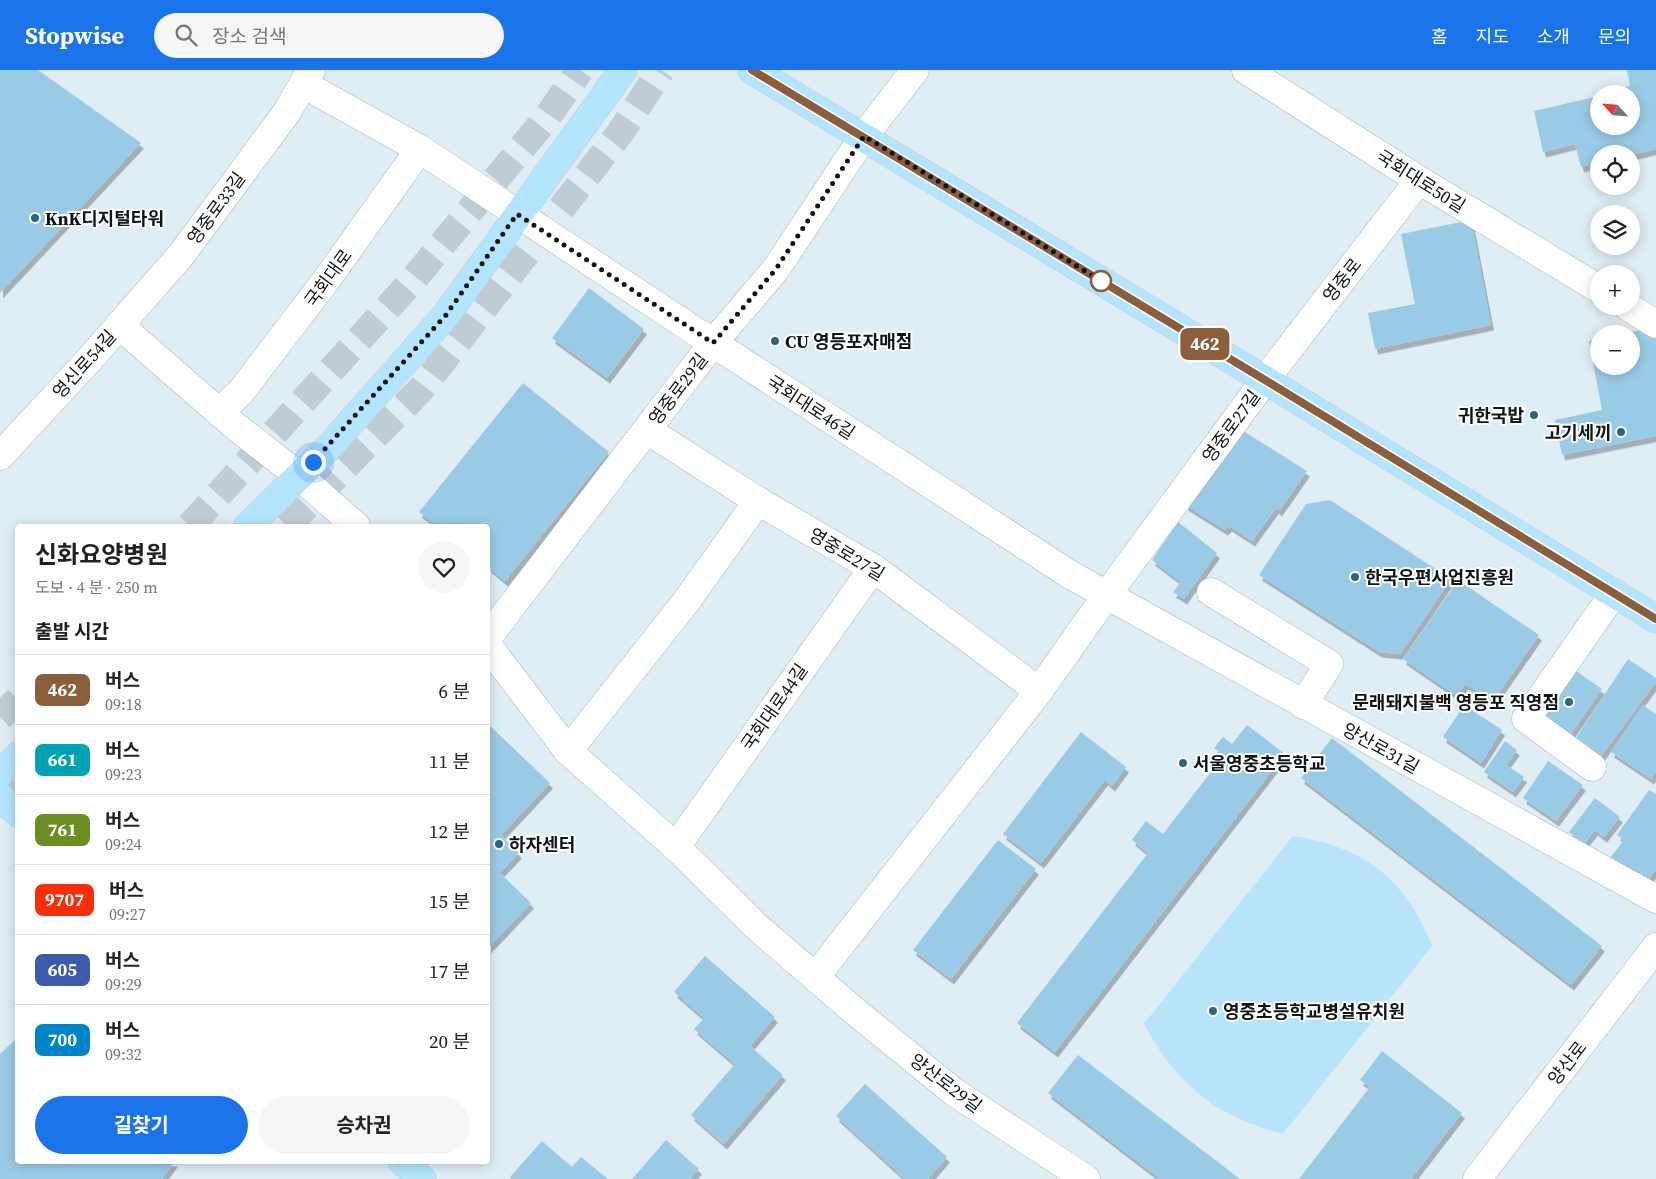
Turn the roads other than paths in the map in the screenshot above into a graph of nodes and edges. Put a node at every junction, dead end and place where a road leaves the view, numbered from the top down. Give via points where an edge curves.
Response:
1 (623, 70) edge
2 (752, 70) edge
3 (915, 70) edge
4 (1246, 70) edge
5 (307, 77) edge
6 (864, 136) junction
7 (420, 149) junction
8 (1419, 180) junction
9 (517, 214) junction
10 (1590, 284) edge
11 (1640, 314) edge
12 (1656, 324) edge
13 (119, 325) junction
14 (713, 343) junction
15 (1265, 380) junction
16 (219, 412) junction
17 (647, 430) junction
18 (0, 456) edge
19 (299, 476) junction
20 (758, 501) junction
21 (250, 524) edge
22 (354, 524) edge
23 (873, 568) junction
24 (1211, 592) dead end
25 (1614, 593) junction
26 (1106, 596) junction
27 (1656, 619) edge
28 (490, 634) edge
29 (490, 649) edge
30 (1039, 691) junction
31 (1303, 705) junction
32 (568, 751) junction
33 (15, 759) edge
34 (1592, 767) dead end
35 (0, 773) edge
36 (0, 797) edge
37 (15, 810) edge
38 (676, 847) junction
39 (1656, 899) edge
40 (1656, 948) edge
41 (816, 976) junction
42 (405, 1164) edge
43 (422, 1179) edge
44 (1086, 1179) edge
45 (1477, 1179) edge

1 - 9 main road
2 - 6 main road
3 - 6 street
4 - 8 street, 국회대로50길
5 - 7 street, 영중로33길
5 - 13 street, 영중로33길 via 287,112 181,255
6 - 14 street, 영중로29길 via 776,269
6 - 15 main road
7 - 9 street
7 - 16 street, 국회대로 via 318,291 240,393
8 - 10 street, 국회대로50길
8 - 15 street, 영중로
9 - 14 street, 국회대로46길
9 - 19 main road via 446,315 328,448
11 - 12 street
13 - 16 street, 영신로54길
13 - 18 street, 영신로54길
14 - 17 street, 영중로29길
14 - 26 street, 국회대로46길
15 - 25 main road
15 - 26 street, 영중로27길
16 - 19 street
17 - 20 street, 영중로27길
17 - 28 street, 영중로29길
19 - 21 main road
19 - 22 street
20 - 23 street, 영중로27길
20 - 32 street via 685,603
23 - 30 street, 영중로27길
23 - 38 street, 국회대로44길
24 - 31 street via 1329,664
25 - 27 main road
25 - 34 street via 1526,719
26 - 30 street, 영중로27길
26 - 31 street, 양산로31길
29 - 32 street
30 - 41 street, 영중로27길
31 - 39 street, 양산로31길
32 - 38 street
33 - 35 main road
36 - 37 main road
38 - 41 street via 756,926
40 - 45 street, 양산로
41 - 44 street, 양산로29길 via 954,1092
42 - 43 main road

